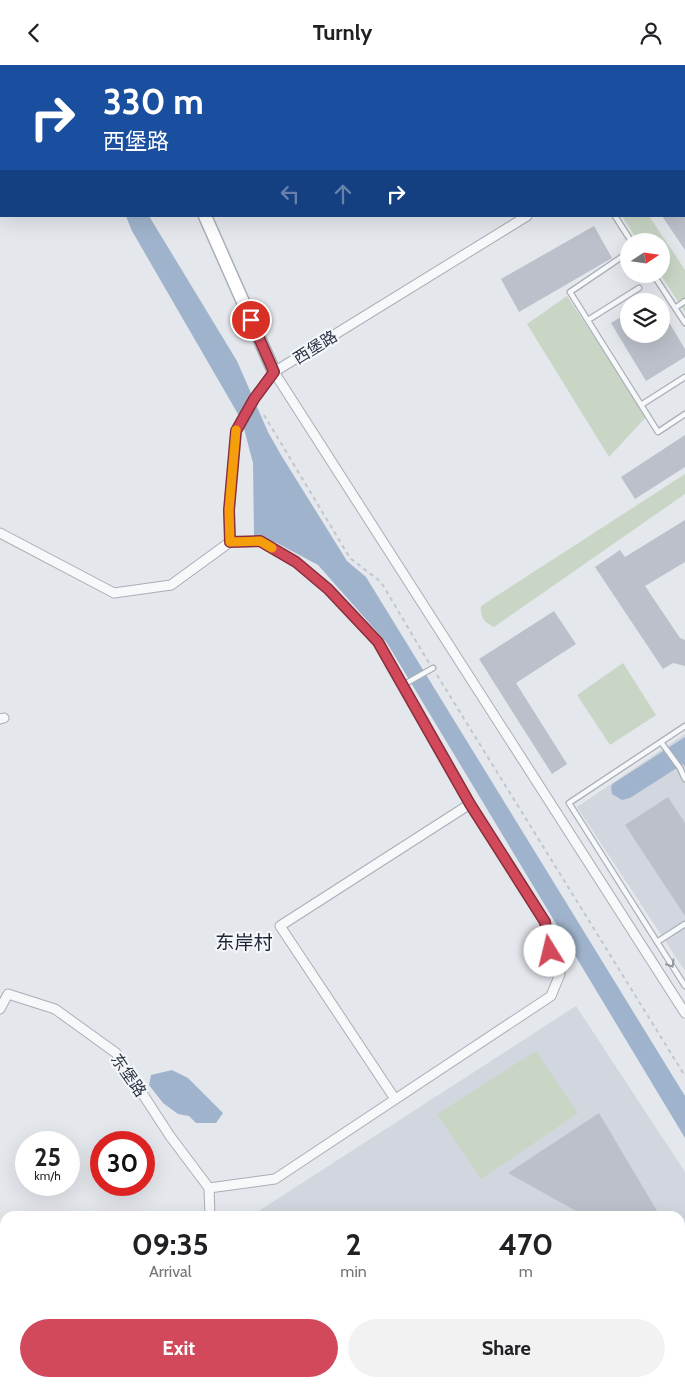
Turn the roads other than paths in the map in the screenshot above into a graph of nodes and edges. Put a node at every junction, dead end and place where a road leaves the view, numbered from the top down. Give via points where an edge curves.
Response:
1 (205, 217) edge
2 (616, 217) edge
3 (516, 219) edge
4 (626, 233) edge
5 (620, 258) edge
6 (659, 283) edge
7 (639, 288) dead end
8 (685, 301) edge
9 (675, 308) junction
10 (588, 320) junction
11 (685, 323) edge
12 (274, 372) junction
13 (685, 377) edge
14 (641, 405) junction
15 (685, 414) edge
16 (0, 533) edge
17 (230, 542) junction
18 (432, 669) road end
19 (403, 685) junction
20 (685, 726) edge
21 (662, 744) junction
22 (685, 779) edge
23 (470, 804) junction
24 (685, 924) edge
25 (658, 942) junction
26 (685, 986) edge
27 (0, 1009) edge
28 (685, 1013) edge
29 (395, 1099) junction
30 (209, 1188) junction
31 (210, 1211) edge

1 - 12 street
2 - 4 lane
3 - 12 street, 西堡路
5 - 10 lane via 570,292
6 - 9 lane
7 - 10 lane
8 - 9 lane
9 - 11 lane
10 - 14 lane
12 - 17 street, 西堡路 via 237,428 229,510
12 - 28 street
13 - 14 lane
14 - 15 lane via 658,432
16 - 17 street via 114,593 171,585
17 - 19 street via 260,541 296,562 328,589 378,642
18 - 19 lane
19 - 23 street
20 - 21 lane
21 - 22 lane
21 - 25 lane via 569,803
23 - 29 street via 545,922 550,951 560,974 551,996
23 - 29 street via 280,926
24 - 25 lane
25 -> 26 lane
27 - 30 street, 东堡路 via 8,995 55,1009 116,1053 170,1137
29 - 30 street via 275,1179
30 - 31 street

